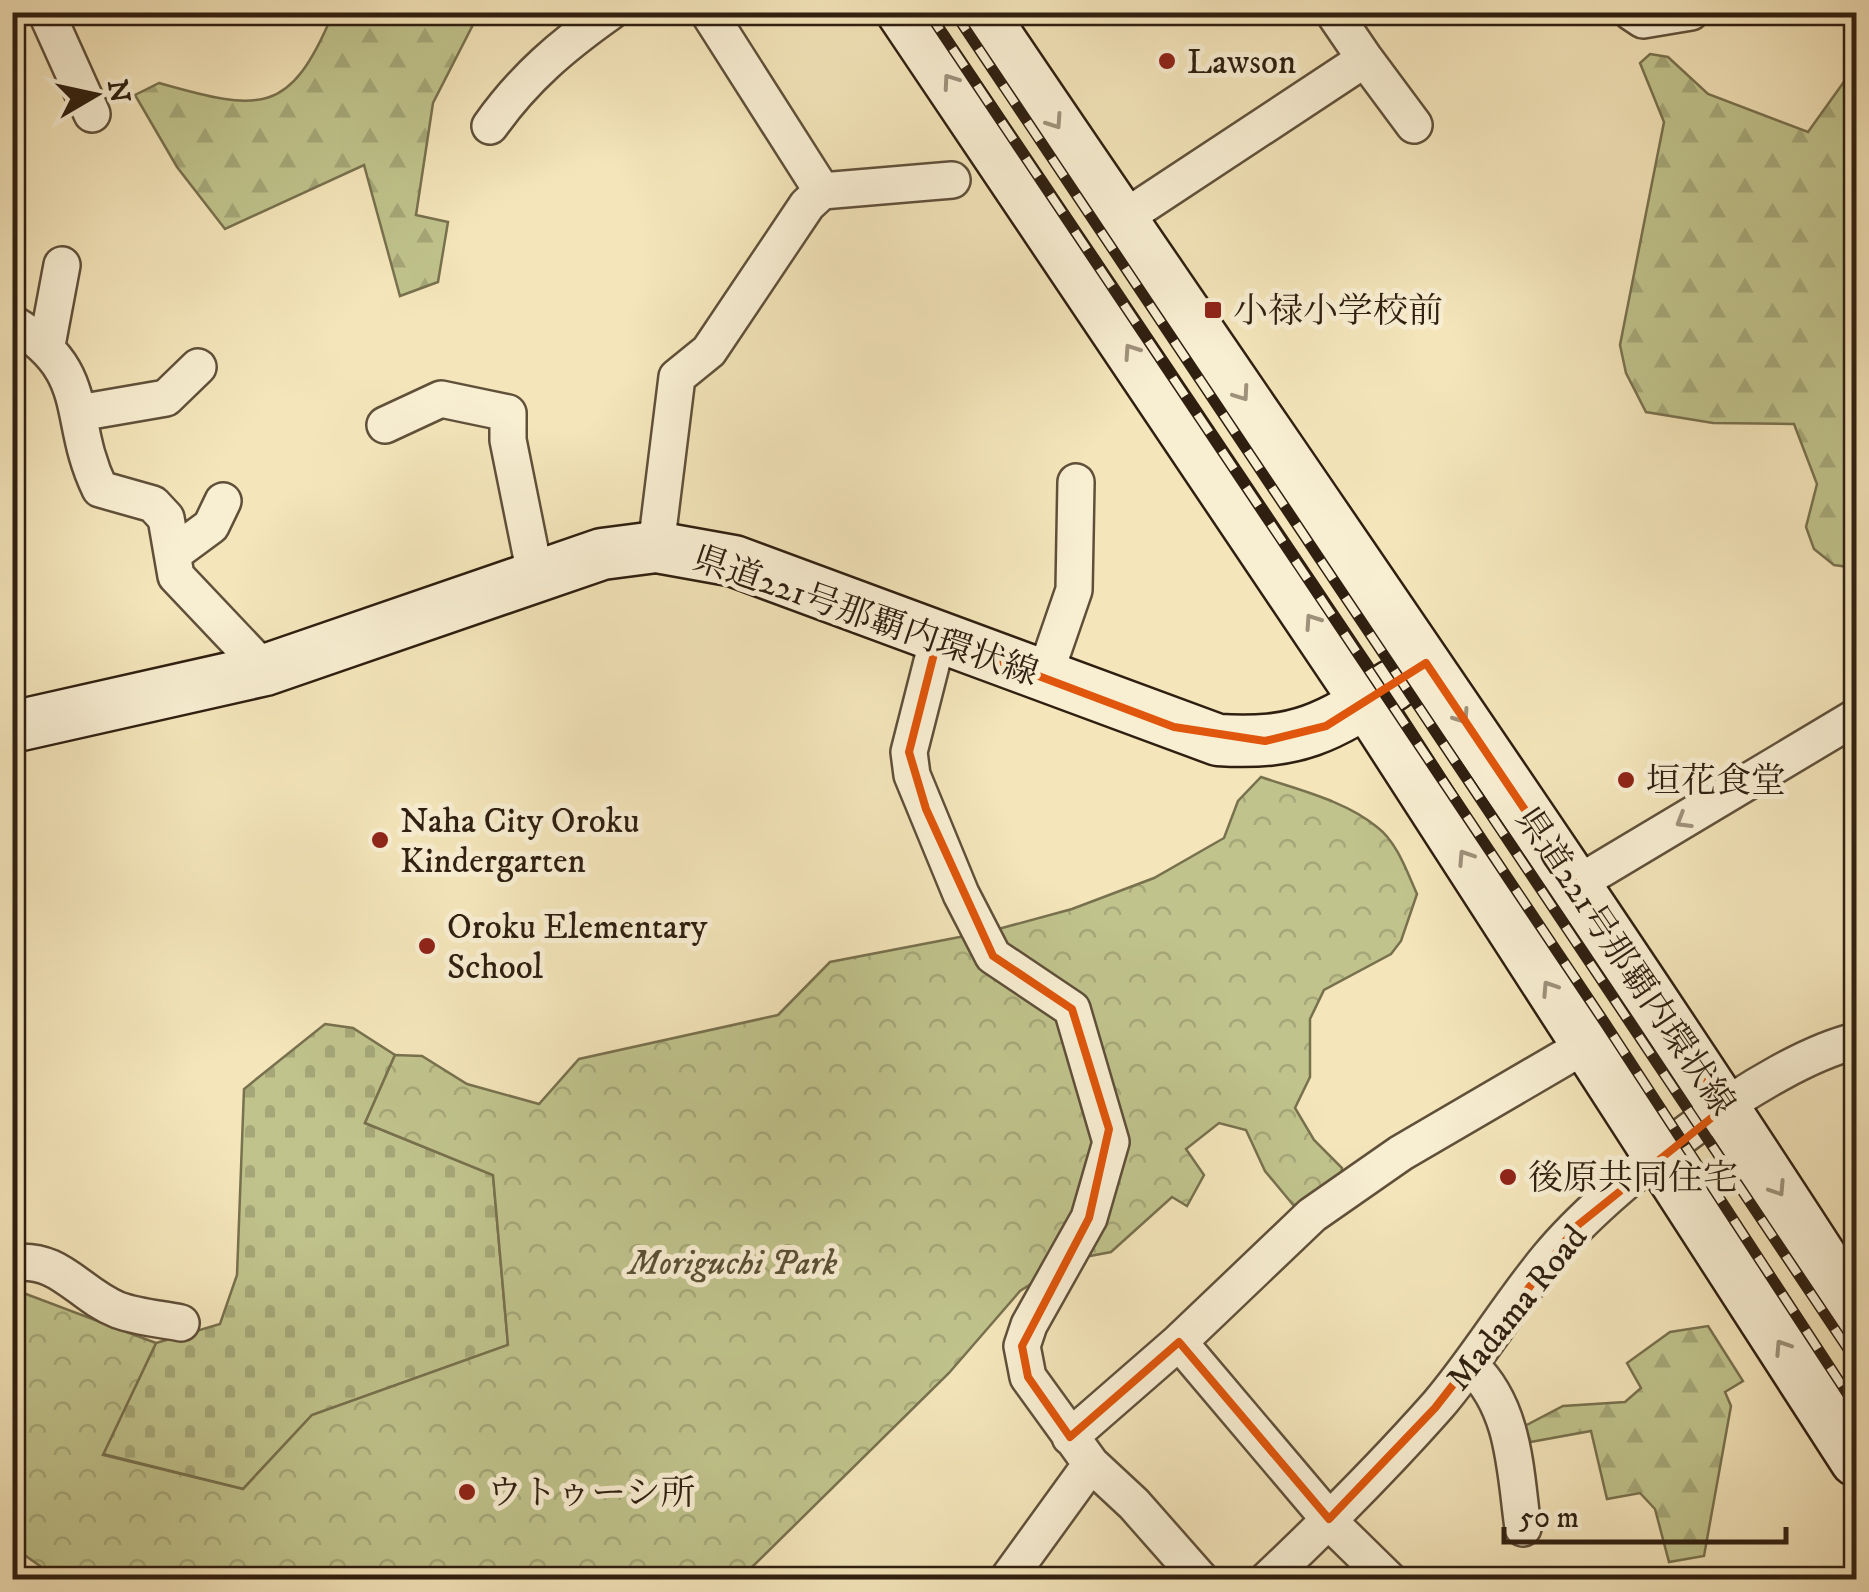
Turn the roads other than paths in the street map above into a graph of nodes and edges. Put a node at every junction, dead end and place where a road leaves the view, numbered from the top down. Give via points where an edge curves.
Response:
1 (46, 12) edge
2 (610, 12) edge
3 (708, 12) edge
4 (902, 12) edge
5 (981, 12) edge
6 (1333, 12) edge
7 (1631, 12) edge
8 (1692, 12) edge
9 (1365, 60) junction
10 (92, 114) dead end
11 (490, 126) dead end
12 (1414, 126) dead end
13 (952, 180) dead end
14 (822, 191) junction
15 (1121, 220) junction
16 (62, 265) dead end
17 (12, 323) edge
18 (47, 345) junction
19 (198, 367) dead end
20 (79, 412) junction
21 (385, 425) dead end
22 (1076, 482) dead end
23 (223, 501) dead end
24 (656, 547) junction
25 (173, 554) junction
26 (535, 574) junction
27 (938, 638) junction
28 (1426, 663) junction
29 (266, 670) junction
30 (1044, 677) junction
31 (1366, 702) junction
32 (1856, 716) edge
33 (12, 727) edge
34 (1575, 885) junction
35 (1852, 1042) edge
36 (1586, 1046) junction
37 (1726, 1107) junction
38 (1659, 1158) junction
39 (12, 1263) edge
40 (1856, 1311) edge
41 (181, 1323) dead end
42 (1179, 1342) junction
43 (1470, 1366) junction
44 (1080, 1450) junction
45 (1856, 1461) edge
46 (1328, 1519) junction
47 (1523, 1528) dead end
48 (1019, 1575) edge
49 (1201, 1580) edge
50 (1267, 1580) edge
51 (1389, 1580) edge

1 - 10 street
2 - 11 street via 553,52
3 - 14 street
31 -> 4 main road
5 -> 15 main road, 県道221号那覇内環状線
6 - 9 street
7 - 8 street via 1643,20
9 - 12 street
9 - 15 street
13 - 14 street
14 - 24 street via 701,360 677,377
15 -> 28 main road, 県道221号那覇内環状線
16 - 18 street
17 - 18 street
18 - 20 street via 74,388
19 - 20 street via 166,398
20 - 25 street via 100,489 153,504 166,518
21 - 26 street via 441,399 508,413
22 - 30 street via 1074,590
23 - 25 street via 211,526
24 - 26 main road, 県道221号那覇内環状線
24 - 27 main road, 県道221号那覇内環状線 via 734,561
25 - 29 street via 176,576
26 - 29 main road, 県道221号那覇内環状線
27 - 30 main road, 県道221号那覇内環状線
27 - 44 street via 909,752 912,775 993,956 1072,1010 1109,1129 1106,1168 1088,1218 1022,1346 1028,1377
28 - 31 main road, 県道221号那覇内環状線
28 -> 34 main road, 県道221号那覇内環状線
29 - 33 main road, 県道221号那覇内環状線
30 - 31 main road, 県道221号那覇内環状線 via 1218,740 1294,738
36 -> 31 main road
32 -> 34 street
34 - 37 main road, 県道221号那覇内環状線
35 - 37 street, Madama Road via 1818,1051
36 - 38 main road
36 - 42 street via 1401,1153 1312,1215
37 - 38 street, Madama Road
37 -> 40 main road, 県道221号那覇内環状線
38 - 43 street, Madama Road via 1550,1255
45 -> 38 main road
39 - 41 street via 54,1266 116,1309
42 - 44 street
42 - 46 street
43 - 46 street, Madama Road
43 - 47 street via 1493,1392 1510,1434
44 - 48 street
44 - 49 street
46 - 50 street, Madama Road
46 - 51 street

